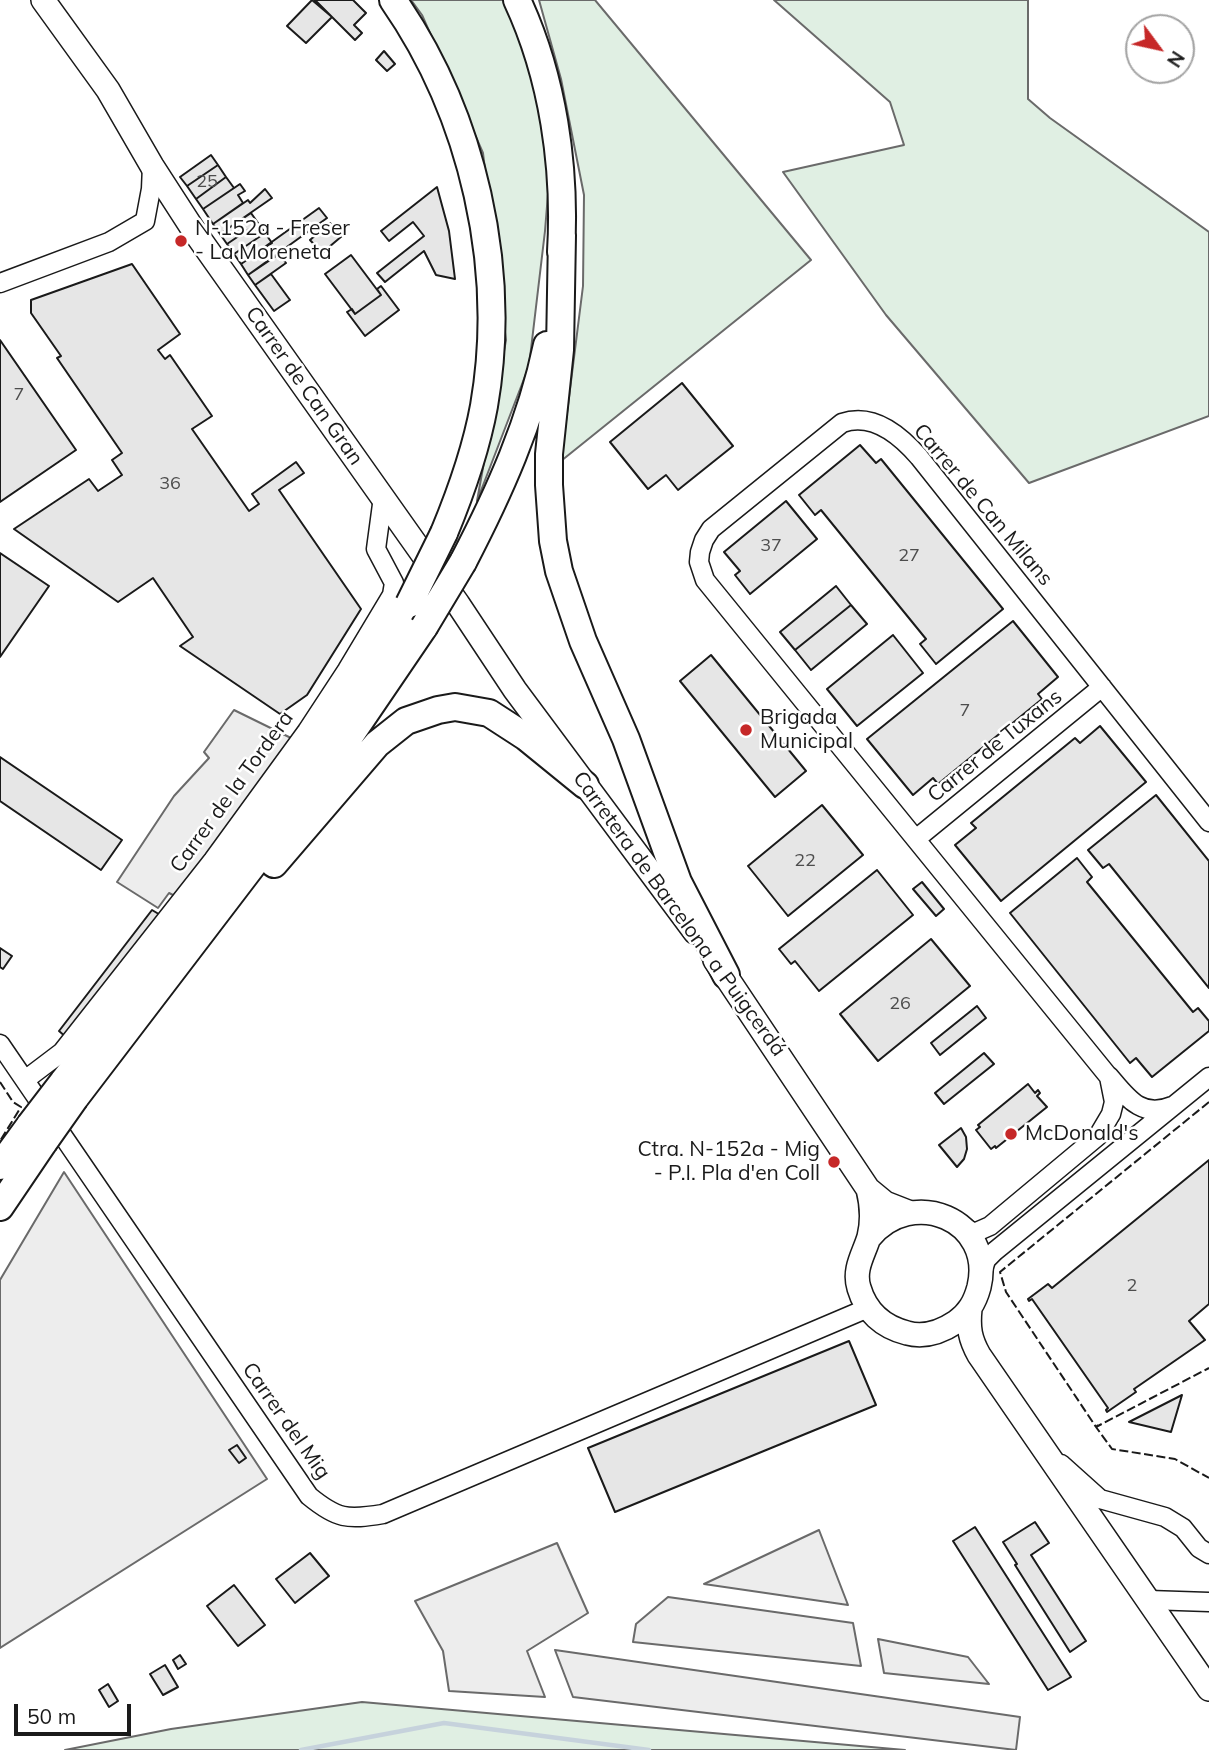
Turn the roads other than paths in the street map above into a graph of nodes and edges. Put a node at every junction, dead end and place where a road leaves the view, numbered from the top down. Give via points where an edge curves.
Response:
1 (25, 0) edge
2 (43, 0) edge
3 (393, 0) edge
4 (517, 0) edge
5 (152, 166) junction
6 (562, 235) junction
7 (0, 283) edge
8 (383, 497) junction
9 (458, 604) joint
10 (1102, 687) junction
11 (585, 785) junction
12 (1209, 822) edge
13 (916, 839) junction
14 (726, 975) junction
15 (165, 980) junction
16 (0, 1044) edge
17 (1101, 1065) junction
18 (1209, 1077) edge
19 (25, 1080) junction
20 (69, 1090) junction
21 (1174, 1105) junction
22 (37, 1133) junction
23 (1098, 1136) junction
24 (1129, 1142) junction
25 (0, 1166) edge
26 (869, 1189) junction
27 (0, 1206) edge
28 (908, 1212) junction
29 (953, 1221) junction
30 (869, 1238) junction
31 (981, 1277) junction
32 (868, 1308) junction
33 (970, 1309) junction
34 (935, 1333) junction
35 (979, 1355) junction
36 (1043, 1447) junction
37 (1209, 1554) edge
38 (1149, 1600) junction
39 (1209, 1602) edge
40 (1209, 1689) edge

1 - 5 main road, Carrer de Can Gran via 108,115
2 - 5 main road, Carrer de Can Gran via 108,90
3 - 20 highway, bridge via 451,107 482,217 489,268 490,362 484,407 459,496 409,604 375,663
4 - 6 highway via 543,71 554,120
5 - 7 street via 145,221 109,242
5 - 8 main road, Carrer de Can Gran
6 - 14 highway via 560,350 549,454 550,514 559,571 678,882
6 - 15 highway, bridge via 554,310 533,402 502,482 463,562 373,705
8 - 9 main road, Carrer de Can Gran
8 - 19 street, Carrer de la Tordera via 376,549 394,583 392,595 347,670 213,860 96,1009 62,1052
9 - 11 main road, Carretera de Barcelona a Puigcerdá
10 - 12 street, Carrer de Can Milans
10 - 13 street, Carrer de Tuxans
10 - 13 street, Carrer de Can Milans via 919,457 876,423 853,419 842,423 733,510 704,540 699,562 705,580
11 - 14 main road, Carretera de Barcelona a Puigcerdá
11 - 15 highway via 489,713 454,708 406,721 377,744 298,838
13 - 17 street, Carrer de Can Milans
14 - 26 main road, Carretera de Barcelona a Puigcerdá
15 - 20 highway
16 - 19 street, Carrer del Mig
17 - 21 street, Carrer de Can Milans via 1133,1103 1161,1111
17 - 23 street, Carrer de Can Milans via 1109,1077 1114,1102
18 - 21 street
19 - 32 street, Carrer del Mig via 309,1496 328,1511 354,1519 383,1514
20 - 22 highway, bridge
21 - 24 street
22 - 25 highway
22 - 27 highway
23 - 24 street via 1124,1126
23 - 29 street, Carrer de Can Milans via 983,1230 974,1233
24 - 31 street via 995,1251 986,1260
26 - 28 main road, Carretera de Barcelona a Puigcerdá
26 - 30 main road
28 - 29 main road via 941,1215
28 - 30 main road via 881,1225
29 - 31 main road via 974,1243
30 - 32 main road via 859,1258 858,1280
31 - 33 main road
32 - 34 main road via 893,1329 915,1335
33 - 34 main road
33 - 35 main road via 968,1327
34 - 35 main road
35 - 36 main road
36 - 37 street via 1100,1499 1165,1517
36 - 38 main road
38 - 39 street
38 - 40 main road

